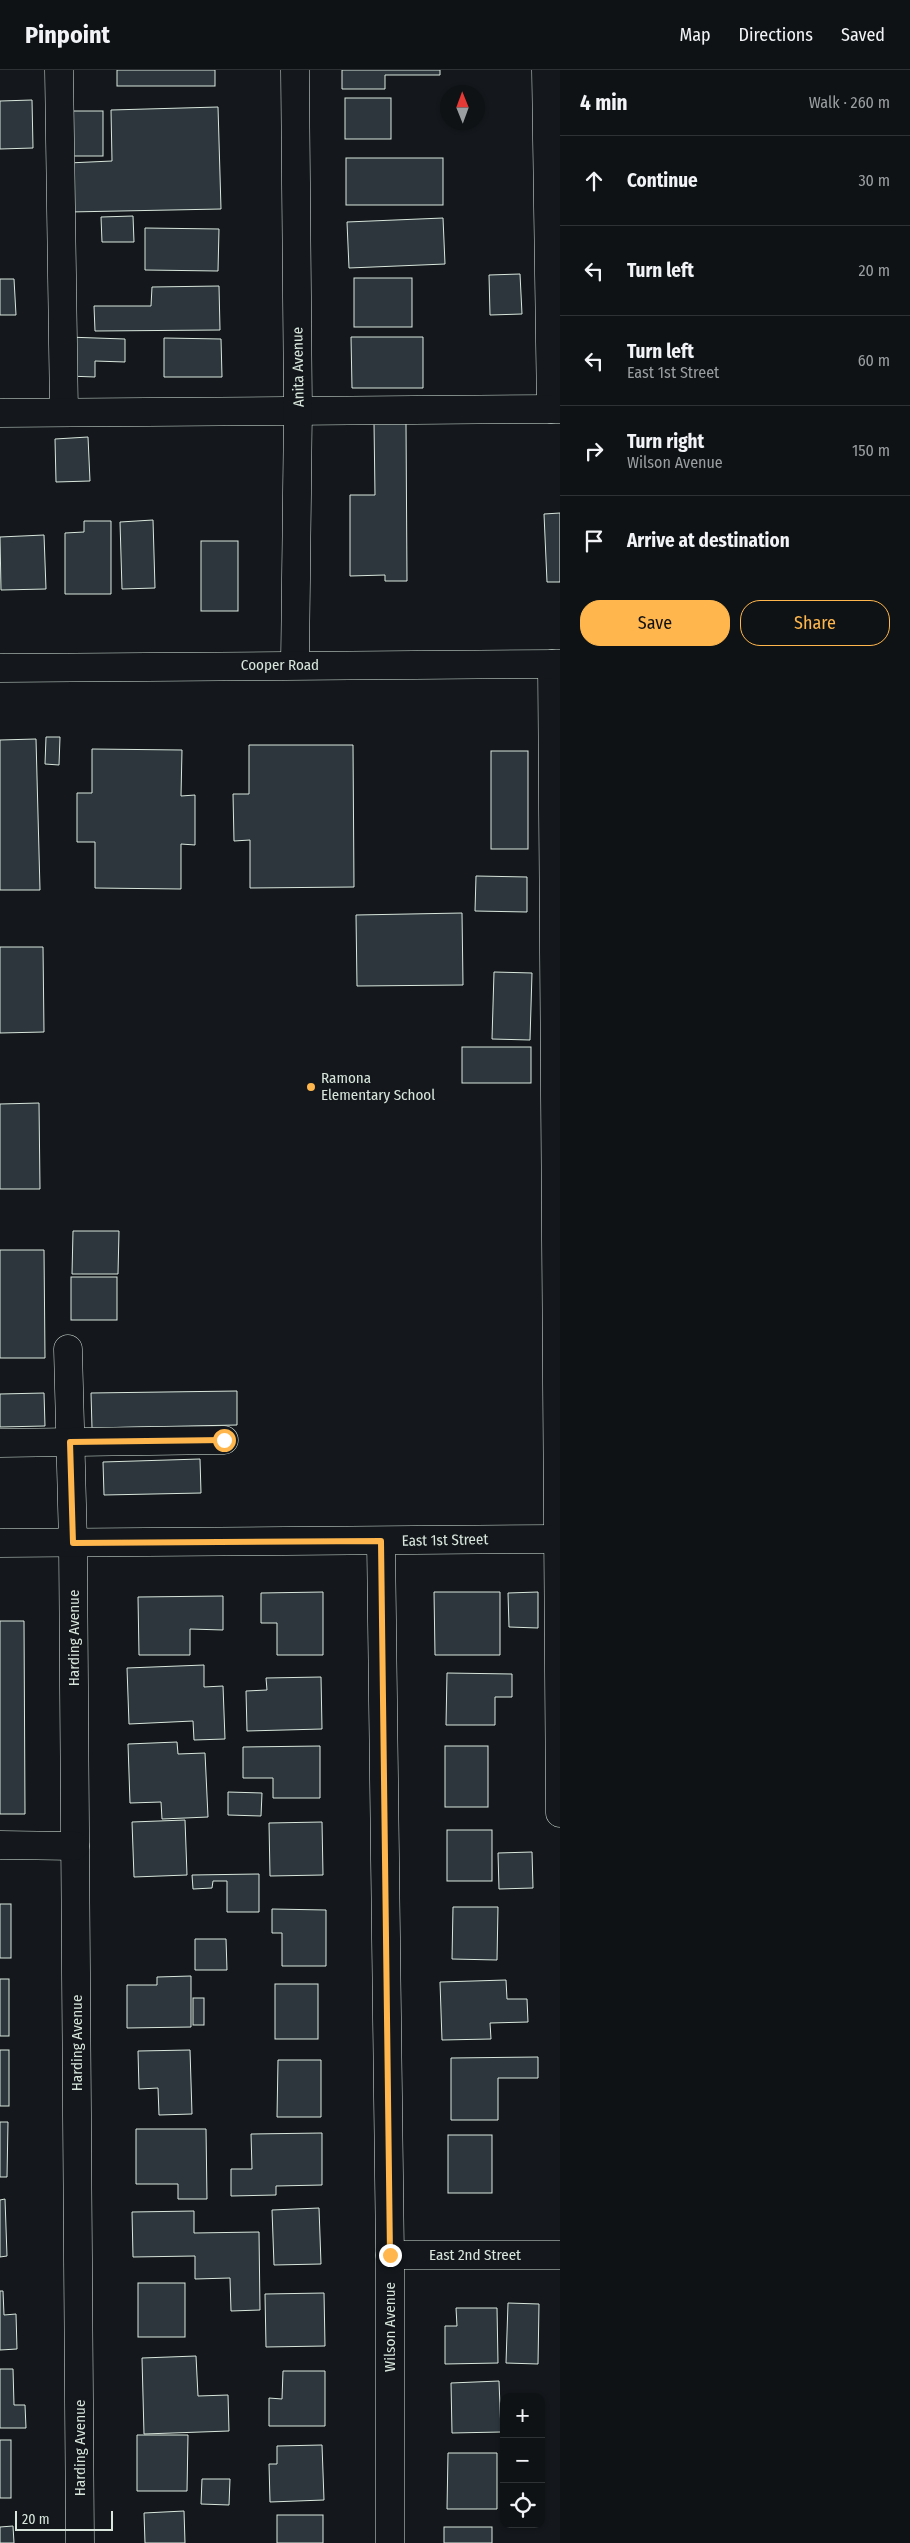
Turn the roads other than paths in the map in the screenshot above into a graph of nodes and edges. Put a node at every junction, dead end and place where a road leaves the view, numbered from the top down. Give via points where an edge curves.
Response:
1 (59, 70) edge
2 (295, 70) edge
3 (546, 70) edge
4 (298, 409) junction
5 (556, 409) edge
6 (64, 412) junction
7 (0, 413) edge
8 (295, 664) junction
9 (556, 664) edge
10 (0, 668) edge
11 (68, 1349) dead end
12 (224, 1440) dead end
13 (70, 1442) junction
14 (0, 1443) edge
15 (559, 1539) edge
16 (381, 1541) junction
17 (0, 1543) edge
18 (73, 1543) junction
19 (560, 1812) edge
20 (0, 1845) edge
21 (75, 1846) junction
22 (390, 2255) junction
23 (560, 2255) edge
24 (80, 2543) edge
25 (390, 2543) edge

1 - 6 street
2 - 4 street, Anita Avenue
3 - 5 street
4 - 5 street
4 - 6 street
4 - 8 street, Anita Avenue
6 - 7 street
8 - 9 street, Cooper Road
8 - 10 street, Cooper Road
9 - 15 street
11 - 13 street, Harding Avenue
12 - 13 street
13 - 14 street
13 - 18 street, Harding Avenue
15 - 16 street, East 1st Street
15 - 19 street
16 - 18 street, East 1st Street
16 - 22 street, Wilson Avenue
17 - 18 street, East 1st Street
18 - 21 street, Harding Avenue
20 - 21 street
21 - 24 street, Harding Avenue
22 - 23 street, East 2nd Street
22 - 25 street, Wilson Avenue

